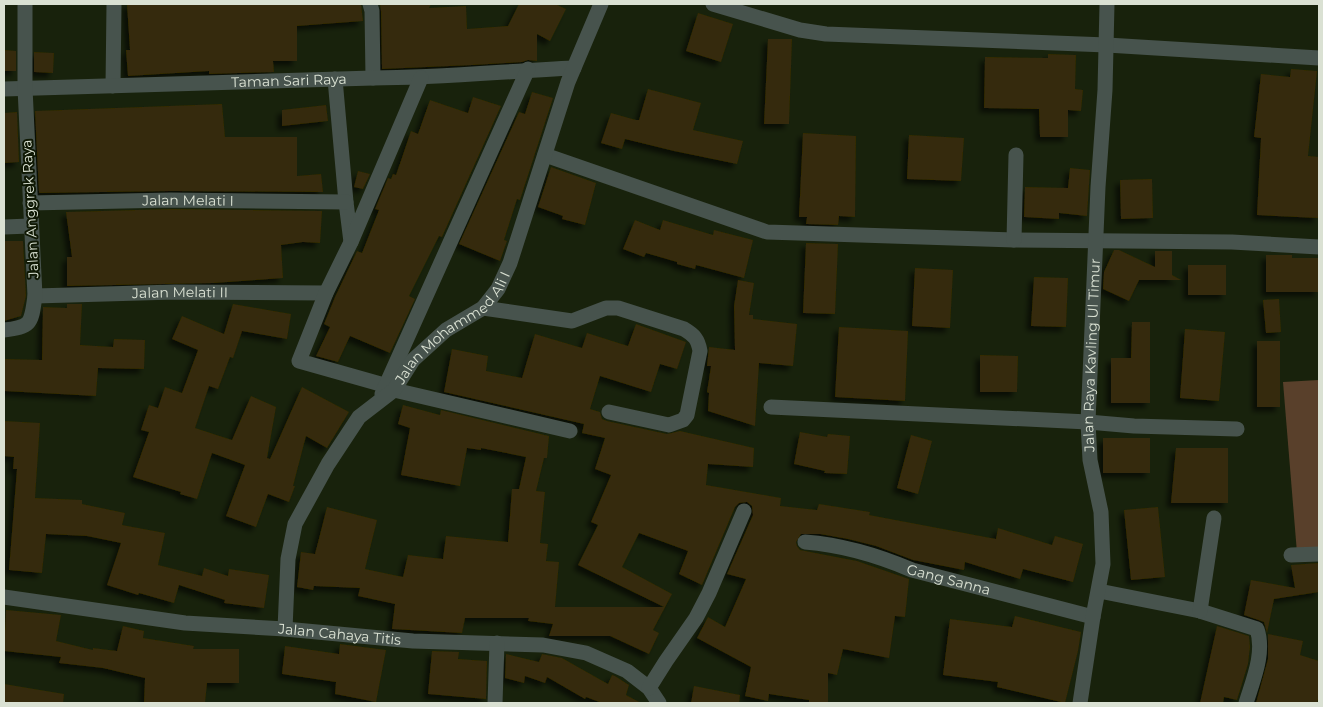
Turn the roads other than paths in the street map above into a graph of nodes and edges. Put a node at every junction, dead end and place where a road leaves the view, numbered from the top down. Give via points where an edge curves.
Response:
1 (25, 4) edge
2 (114, 4) edge
3 (370, 4) edge
4 (601, 4) edge
5 (713, 4) edge
6 (1107, 4) edge
7 (1107, 46) junction
8 (1319, 58) edge
9 (574, 68) junction
10 (528, 69) junction
11 (373, 78) junction
12 (421, 78) junction
13 (335, 79) junction
14 (113, 86) junction
15 (4, 88) edge
16 (25, 88) junction
17 (545, 155) junction
18 (1016, 155) dead end
19 (346, 202) junction
20 (30, 203) junction
21 (30, 226) junction
22 (4, 227) edge
23 (1014, 240) junction
24 (1096, 240) junction
25 (351, 242) junction
26 (1319, 248) edge
27 (326, 293) junction
28 (35, 296) junction
29 (483, 308) junction
30 (4, 330) edge
31 (389, 387) junction
32 (771, 407) dead end
33 (609, 412) dead end
34 (1088, 422) junction
35 (1237, 429) dead end
36 (570, 431) dead end
37 (744, 511) dead end
38 (1214, 518) dead end
39 (805, 542) dead end
40 (1319, 554) edge
41 (1291, 555) dead end
42 (1099, 590) junction
43 (4, 597) edge
44 (1200, 611) junction
45 (1093, 617) junction
46 (285, 629) junction
47 (497, 643) junction
48 (649, 688) junction
49 (495, 703) edge
50 (659, 703) edge
51 (1080, 703) edge
52 (1246, 703) edge

1 - 16 street, Jalan Anggrek Raya
2 - 14 street
3 - 11 street
4 - 9 street, Jalan Mohammed Ali I
5 - 7 street via 800,30 826,34
6 - 7 street, Jalan Raya Kavling Ul Timur
7 - 8 street
7 - 24 street, Jalan Raya Kavling Ul Timur
9 - 10 street, Taman Sari Raya
9 - 17 street, Jalan Mohammed Ali I
10 - 12 street, Taman Sari Raya
10 - 31 street
11 - 12 street, Taman Sari Raya
11 - 13 street, Taman Sari Raya
12 - 25 street
13 - 14 street, Taman Sari Raya
13 - 19 street
14 - 16 street, Taman Sari Raya
15 - 16 street, Taman Sari Raya
16 - 20 street, Jalan Anggrek Raya
17 - 23 street via 767,232
17 - 29 street, Jalan Mohammed Ali I via 510,263 498,288
18 - 23 street
19 - 20 street, Jalan Melati I via 171,200
19 - 25 street
20 - 21 street, Jalan Anggrek Raya
21 - 22 street
21 - 28 street, Jalan Anggrek Raya
23 - 24 street
24 - 26 street via 1232,242
24 - 34 street, Jalan Raya Kavling Ul Timur
25 - 27 street
27 - 28 street, Jalan Melati II via 175,292
27 - 31 street via 299,361
28 - 30 street, Jalan Anggrek Raya via 31,319 24,326
29 - 31 street, Jalan Mohammed Ali I via 446,330
29 - 33 street via 572,321 606,308 618,308 694,334 700,351 687,415 683,420 669,425
31 - 36 street
31 - 46 street, Jalan Mohammed Ali I via 379,402 359,417 295,524 288,559
32 - 34 street
34 - 35 street
34 - 42 street, Jalan Raya Kavling Ul Timur via 1090,460 1101,512 1103,564
37 - 48 street via 700,610
38 - 44 street
39 - 45 street, Gang Sanna via 859,551 912,570
40 - 41 street
42 - 44 street
42 - 45 street, Jalan Raya Kavling Ul Timur
43 - 46 street, Jalan Cahaya Titis via 185,623
44 - 52 street via 1257,629 1260,649
45 - 51 street, Jalan Raya Kavling Ul Timur
46 - 47 street, Jalan Cahaya Titis via 413,640
47 - 48 street, Jalan Cahaya Titis via 543,645 586,653 627,671
47 - 49 street
48 - 50 street, Jalan Cahaya Titis

